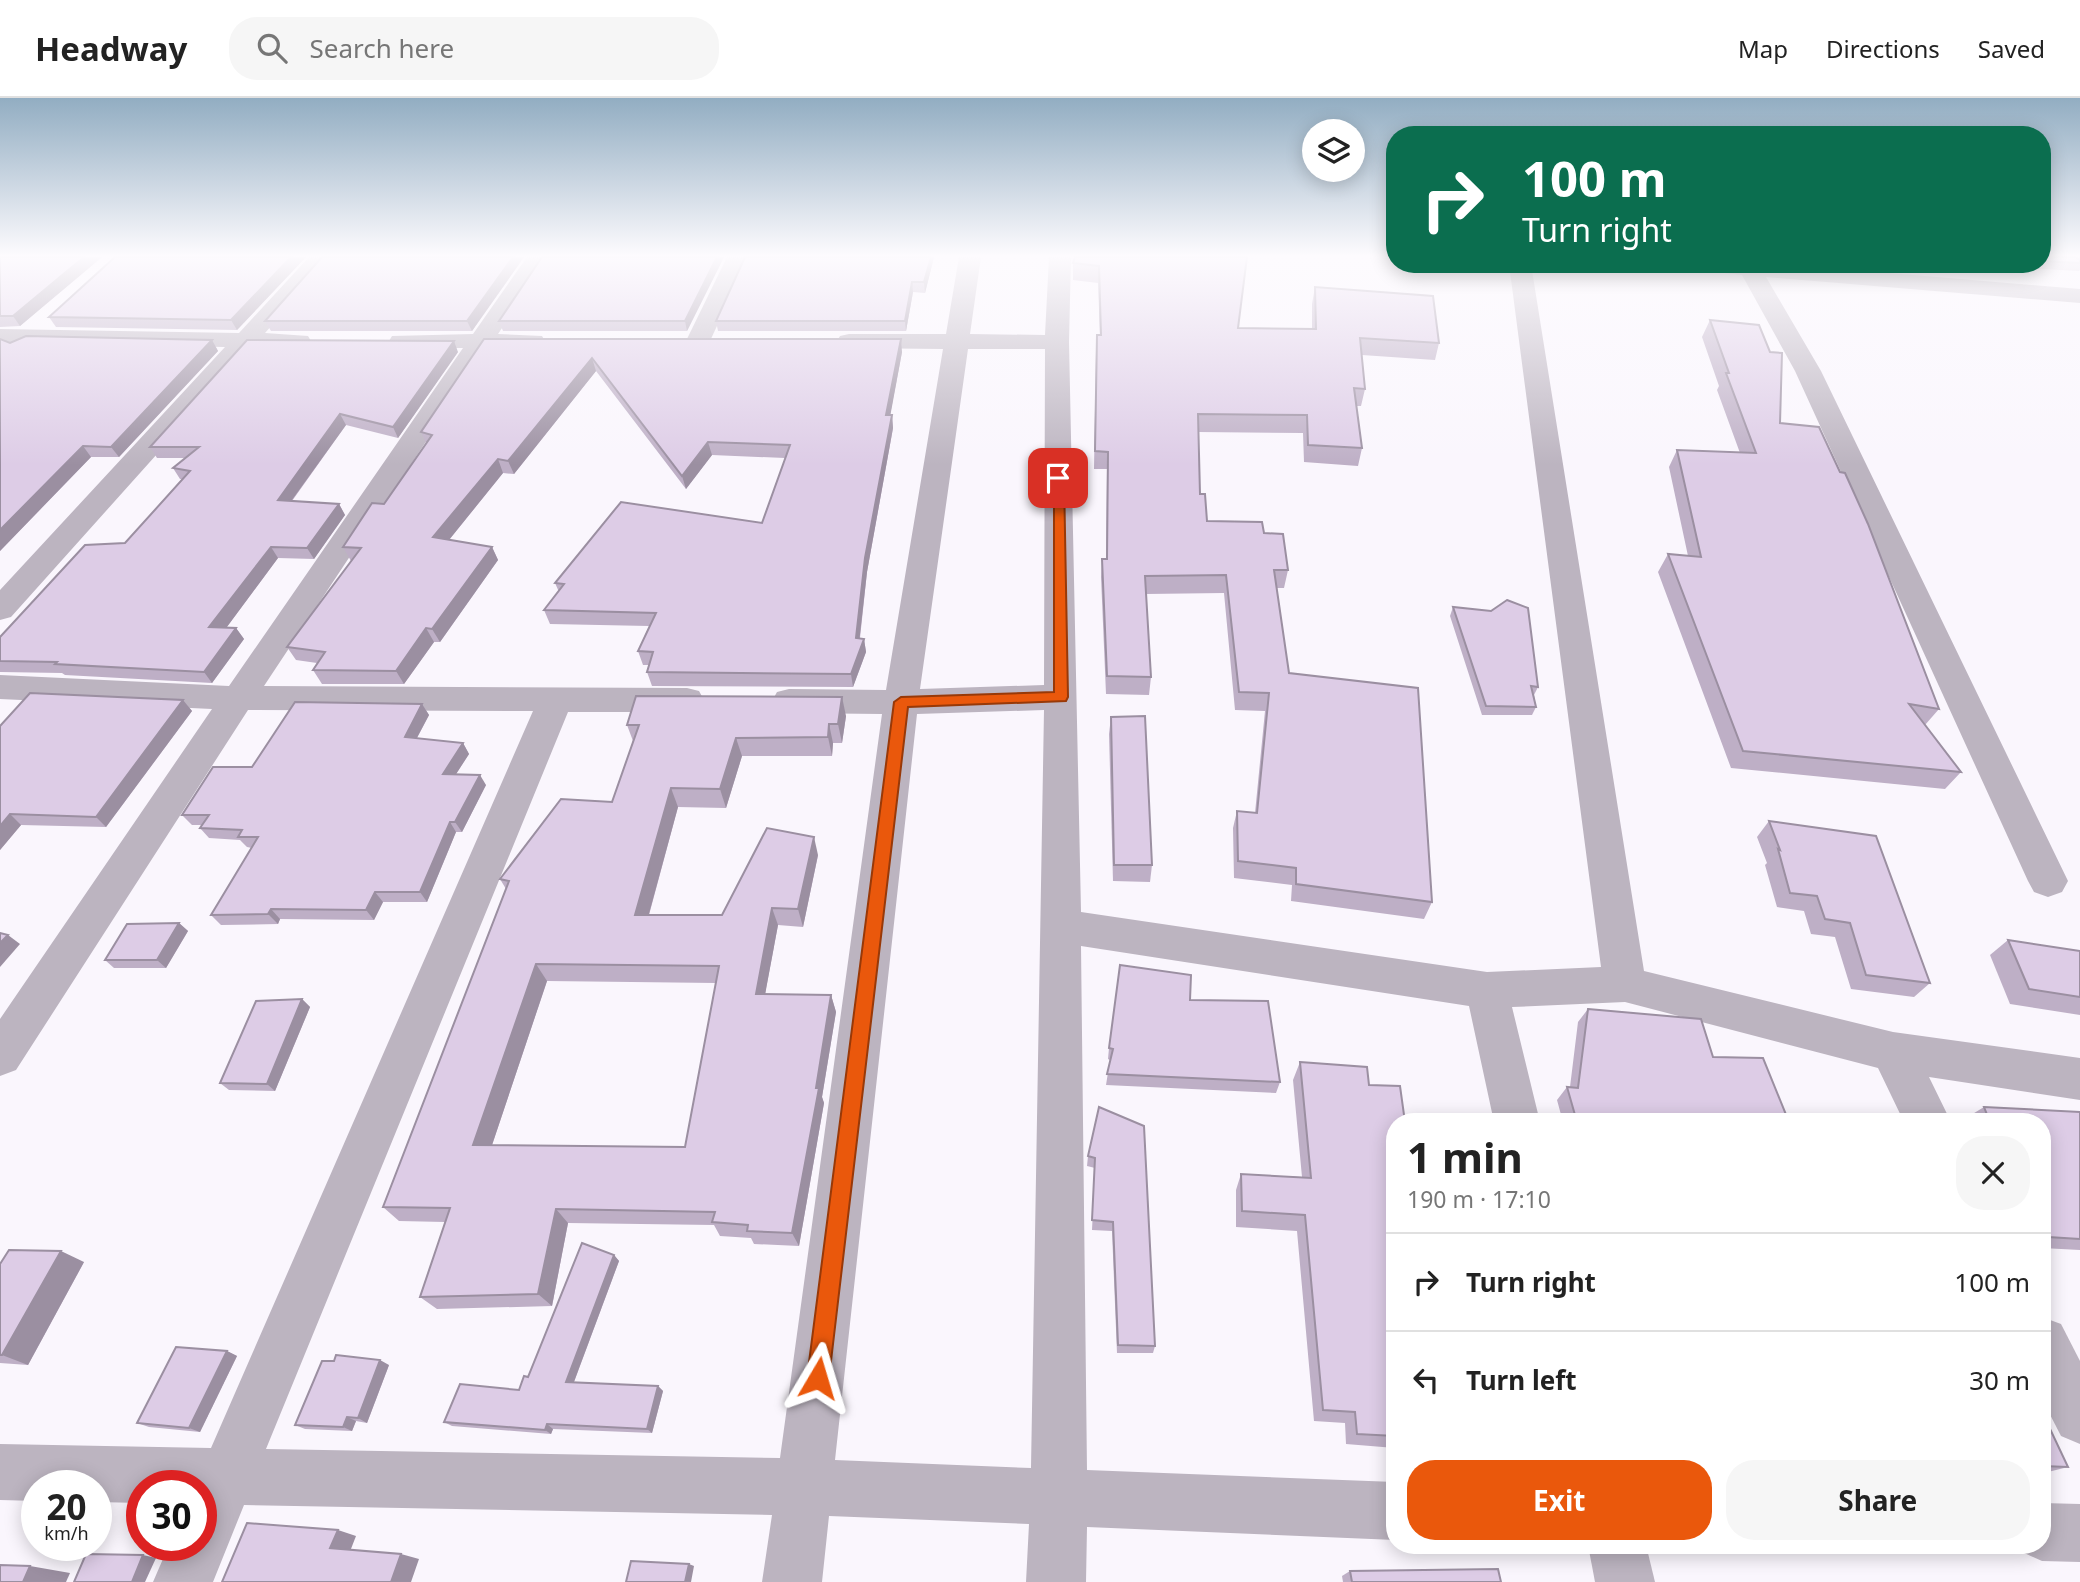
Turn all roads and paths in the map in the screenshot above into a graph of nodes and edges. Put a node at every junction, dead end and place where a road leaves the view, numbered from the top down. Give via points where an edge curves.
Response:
1 (38, 326) edge
2 (258, 326) edge
3 (490, 326) edge
4 (705, 326) edge
5 (960, 326) edge
6 (1058, 326) edge
7 (1529, 326) edge
8 (1783, 326) edge
9 (0, 336) edge
10 (26, 336) junction
11 (245, 341) junction
12 (328, 341) edge
13 (383, 341) edge
14 (480, 341) junction
15 (562, 341) edge
16 (671, 341) edge
17 (698, 341) junction
18 (725, 341) edge
19 (821, 341) edge
20 (958, 341) junction
21 (1057, 342) junction
22 (0, 358) edge
23 (0, 610) edge
24 (0, 687) edge
25 (1061, 697) junction
26 (238, 698) junction
27 (556, 698) junction
28 (721, 700) edge
29 (763, 701) edge
30 (901, 702) junction
31 (2048, 881) dead end
32 (1060, 926) junction
33 (1625, 984) junction
34 (1487, 990) junction
35 (1893, 1052) junction
36 (0, 1056) edge
37 (2080, 1079) edge
38 (1515, 1113) edge
39 (1924, 1113) edge
40 (2051, 1361) edge
41 (2080, 1417) edge
42 (0, 1472) edge
43 (227, 1476) junction
44 (805, 1486) junction
45 (1059, 1498) junction
46 (217, 1500) edge
47 (1386, 1511) edge
48 (2051, 1532) edge
49 (2080, 1533) edge
50 (1618, 1554) edge
51 (192, 1561) edge
52 (183, 1582) edge
53 (792, 1582) edge
54 (1056, 1582) edge
55 (1625, 1582) edge

1 - 10 street
2 - 11 street
3 - 14 street
4 - 17 street
5 - 20 street
6 - 21 street
7 - 33 street
8 - 31 street via 1808,371
9 - 10 street
10 - 11 street
10 - 22 street
11 - 12 street
11 - 23 street
13 - 14 street
14 - 15 street
14 - 26 street
16 - 17 street
17 - 18 street
19 - 20 street
20 - 21 street
20 - 30 street
21 - 25 street
24 - 26 street
25 - 30 street
25 - 32 street
26 - 27 street
26 - 36 street
27 - 28 street
27 - 43 street
29 - 30 street
30 - 44 street
32 - 34 street
32 - 45 street
33 - 34 street
33 - 35 street
34 - 38 street
35 - 37 street
35 - 39 street
40 - 41 street
42 - 43 street
43 - 44 street
43 - 46 street
44 - 45 street
44 - 53 street
45 - 47 street
45 - 54 street
48 - 49 street
50 - 55 street
51 - 52 street

